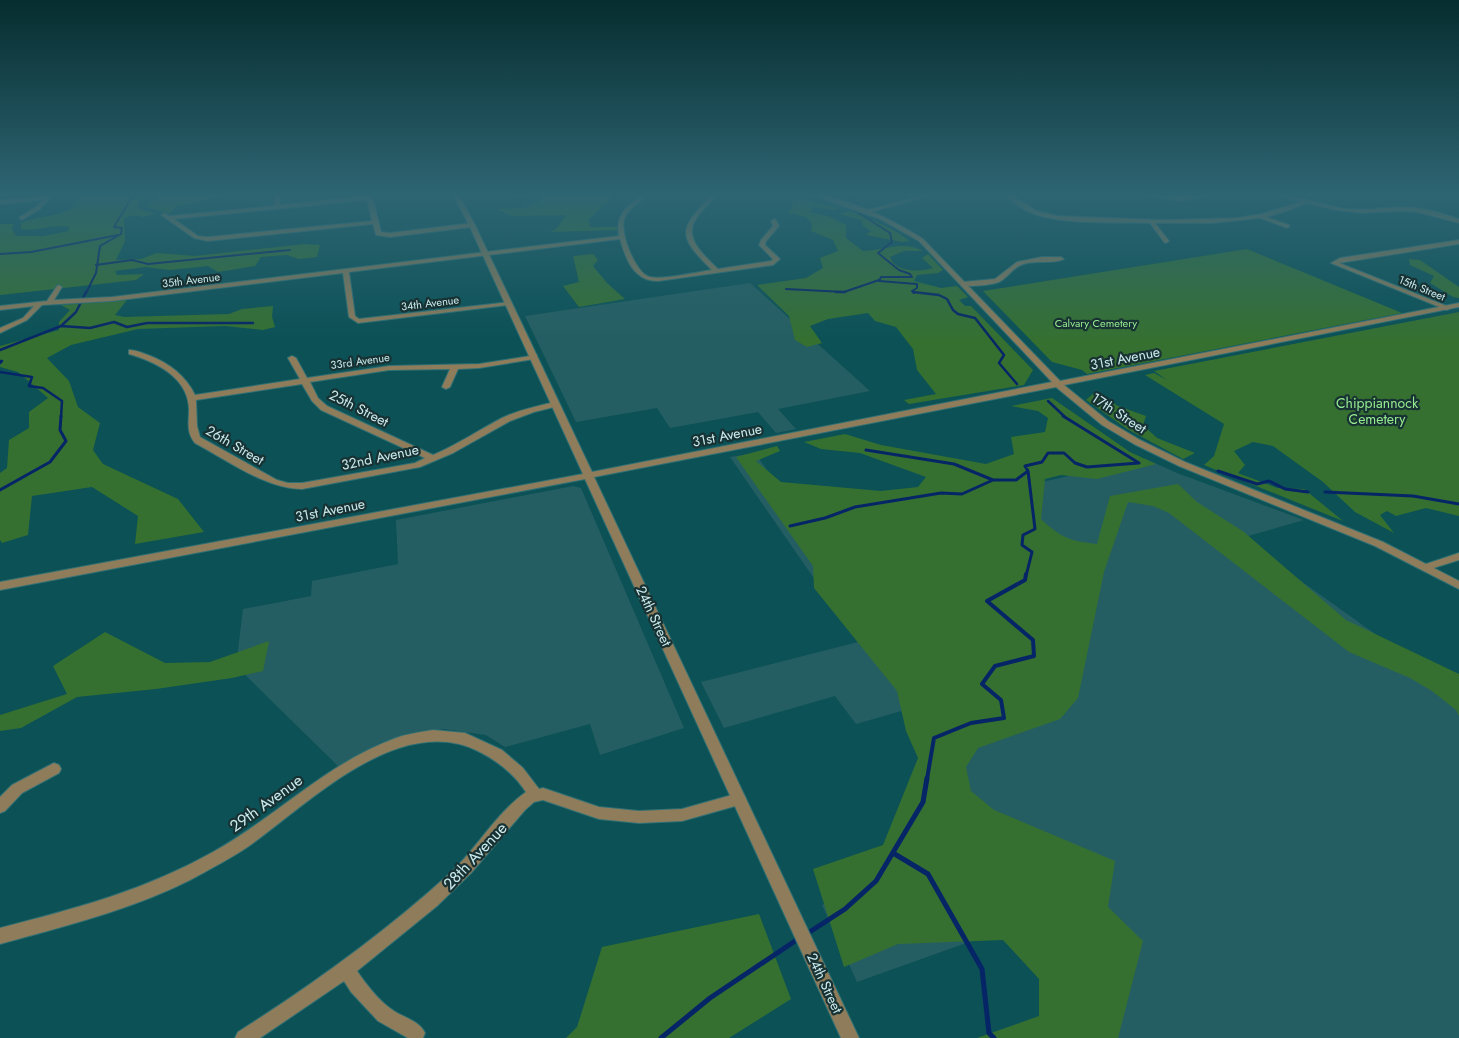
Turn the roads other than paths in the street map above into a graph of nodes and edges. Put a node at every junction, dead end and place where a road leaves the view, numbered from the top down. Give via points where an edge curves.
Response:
1 (480, 243) edge
2 (566, 243) edge
3 (624, 243) edge
4 (692, 243) edge
5 (762, 243) edge
6 (924, 243) edge
7 (1449, 243) edge
8 (486, 255) junction
9 (1061, 259) dead end
10 (717, 271) junction
11 (346, 272) junction
12 (963, 284) junction
13 (59, 287) dead end
14 (40, 303) junction
15 (49, 303) junction
16 (508, 303) junction
17 (1459, 306) edge
18 (0, 308) edge
19 (1447, 308) junction
20 (0, 331) edge
21 (132, 352) dead end
22 (534, 357) junction
23 (292, 358) dead end
24 (455, 367) junction
25 (305, 380) junction
26 (1059, 385) junction
27 (446, 387) dead end
28 (191, 398) junction
29 (556, 404) junction
30 (434, 459) junction
31 (588, 476) junction
32 (288, 486) joint
33 (1459, 556) edge
34 (1427, 567) junction
35 (1459, 585) edge
36 (0, 586) edge
37 (54, 769) dead end
38 (535, 795) junction
39 (739, 799) junction
40 (0, 807) edge
41 (0, 936) edge
42 (346, 970) junction
43 (416, 1033) dead end
44 (244, 1038) edge
45 (850, 1038) edge

1 - 8 street, 24th Street
2 - 8 street, 35th Avenue
3 - 10 street via 641,274 650,278
4 - 10 street
5 - 10 street via 777,259 776,262
6 - 12 street, 17th Street
7 - 19 street, 15th Street via 1334,263
8 - 11 street, 35th Avenue
8 - 16 street, 24th Street
9 - 12 street via 1020,263 997,280
11 - 15 street, 35th Avenue via 112,299
11 - 16 street, 34th Avenue via 355,321
12 - 26 street, 17th Street
13 - 15 street
14 - 15 street, 35th Avenue
14 - 18 street, 35th Avenue
14 - 20 street via 24,319
16 - 22 street, 24th Street
17 - 19 street, 31st Avenue
19 - 26 street, 31st Avenue
21 - 28 street, 26th Street via 162,362 174,371
22 - 24 street, 33rd Avenue via 492,365
22 - 29 street, 24th Street
23 - 25 street, 25th Street
24 - 25 street, 33rd Avenue via 404,366
24 - 27 street
25 - 28 street, 33rd Avenue
25 - 30 street, 25th Street via 315,399 331,412
26 - 31 street, 31st Avenue
26 - 34 street, 17th Street via 1106,423 1155,451
28 - 32 street, 26th Street via 193,431 198,441 274,482
29 - 30 street, 32nd Avenue via 507,419
29 - 31 street, 24th Street
30 - 32 street, 32nd Avenue via 392,471
31 - 36 street, 31st Avenue
31 - 39 street, 24th Street
33 - 34 street
34 - 35 street, 17th Street
37 - 40 street via 17,789
38 - 39 street via 551,796 599,813 639,817 682,815
38 - 41 street, 29th Avenue via 525,779 505,760 476,743 448,736 401,741 358,760 235,847 182,876 122,901
38 - 42 street, 28th Avenue via 525,801 451,883
39 - 45 street, 24th Street
42 - 43 street via 384,1014
42 - 44 street, 28th Avenue

